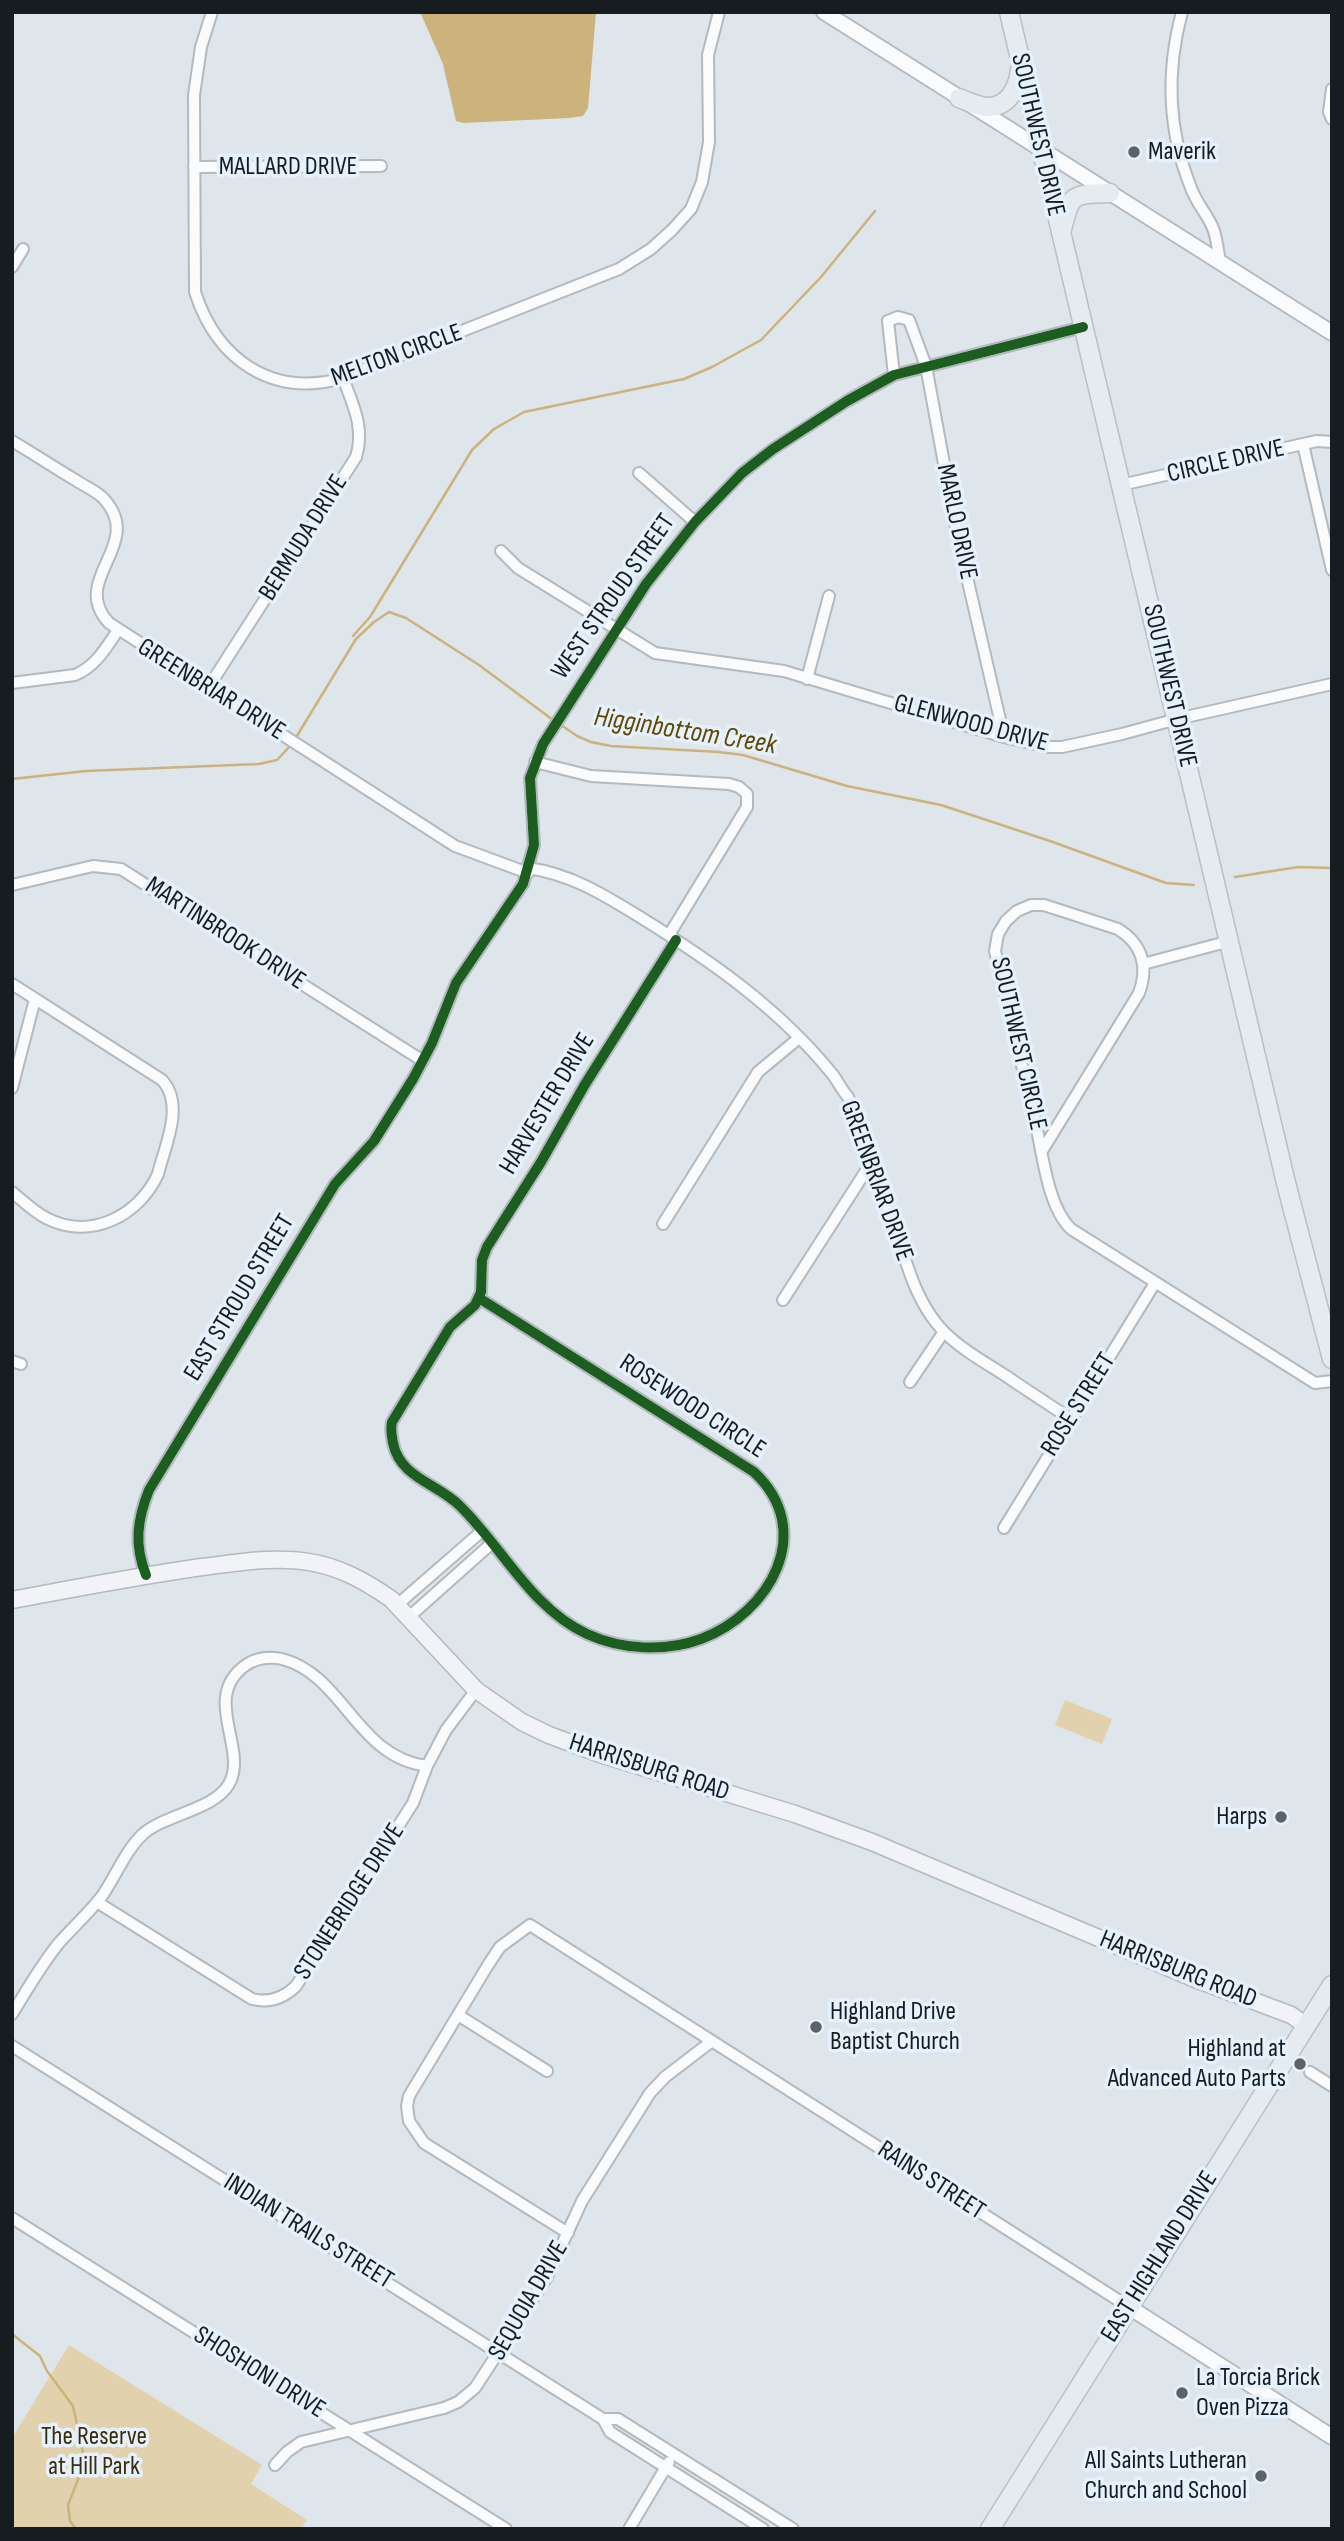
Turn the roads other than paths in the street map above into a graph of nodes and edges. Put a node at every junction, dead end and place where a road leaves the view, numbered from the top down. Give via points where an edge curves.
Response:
1 (212, 12) edge
2 (719, 12) edge
3 (824, 12) edge
4 (1009, 12) edge
5 (1182, 12) edge
6 (1020, 63) junction
7 (1332, 89) edge
8 (959, 98) junction
9 (1332, 119) edge
10 (1040, 149) junction
11 (381, 166) dead end
12 (194, 167) junction
13 (1110, 193) junction
14 (1060, 236) junction
15 (23, 249) dead end
16 (1220, 263) junction
17 (12, 267) edge
18 (1083, 327) junction
19 (1332, 333) edge
20 (926, 366) junction
21 (894, 375) junction
22 (343, 378) junction
23 (12, 441) edge
24 (1332, 442) edge
25 (1303, 443) junction
26 (639, 473) dead end
27 (1121, 485) junction
28 (695, 522) junction
29 (501, 551) dead end
30 (1332, 570) edge
31 (829, 596) dead end
32 (615, 629) junction
33 (118, 630) junction
34 (807, 679) junction
35 (12, 683) edge
36 (1332, 684) edge
37 (208, 688) junction
38 (1177, 719) junction
39 (1004, 737) junction
40 (536, 762) junction
41 (528, 870) junction
42 (12, 885) edge
43 (672, 938) junction
44 (1230, 941) junction
45 (1143, 964) junction
46 (12, 984) edge
47 (35, 999) junction
48 (799, 1038) junction
49 (423, 1060) junction
50 (12, 1088) edge
51 (1042, 1151) junction
52 (871, 1163) junction
53 (12, 1192) edge
54 (663, 1224) dead end
55 (1155, 1283) junction
56 (478, 1298) junction
57 (783, 1300) dead end
58 (943, 1333) junction
59 (1332, 1359) edge
60 (1332, 1381) edge
61 (910, 1382) dead end
62 (1071, 1419) junction
63 (1003, 1528) dead end
64 (482, 1531) junction
65 (492, 1543) junction
66 (146, 1575) junction
67 (12, 1600) edge
68 (403, 1611) junction
69 (476, 1690) junction
70 (427, 1766) junction
71 (97, 1902) junction
72 (1332, 1985) edge
73 (12, 2014) edge
74 (458, 2015) junction
75 (1307, 2026) junction
76 (712, 2041) junction
77 (12, 2046) edge
78 (547, 2071) dead end
79 (1310, 2072) dead end
80 (1332, 2086) edge
81 (12, 2218) edge
82 (568, 2233) junction
83 (1129, 2307) junction
84 (499, 2353) junction
85 (603, 2419) junction
86 (350, 2431) junction
87 (642, 2434) junction
88 (1332, 2437) edge
89 (633, 2447) junction
90 (674, 2454) junction
91 (275, 2465) dead end
92 (666, 2468) junction
93 (506, 2529) edge
94 (629, 2529) edge
95 (763, 2529) edge
96 (793, 2529) edge
97 (990, 2529) edge

1 - 12 street, MELTON CIRCLE via 194,95
2 - 22 street, MELTON CIRCLE via 708,55 709,142 702,182 691,209 672,230 619,269
3 - 8 street
4 - 6 main road, SOUTHWEST DRIVE
5 - 16 street via 1170,86 1175,136 1192,190 1213,228
6 - 8 main road via 1016,88 1005,100 985,107
6 - 10 main road, SOUTHWEST DRIVE
7 - 9 street
8 - 10 street
10 - 13 street
10 - 14 main road, SOUTHWEST DRIVE
11 - 12 street, MALLARD DRIVE
12 - 22 street, MELTON CIRCLE via 195,292 217,337 242,363 270,379 304,385
13 - 14 main road via 1086,193 1071,202
13 - 16 street
14 - 18 main road, SOUTHWEST DRIVE
15 - 17 street
16 - 19 street
18 - 20 street, WEST STROUD STREET
18 - 27 main road, SOUTHWEST DRIVE
20 - 21 street, WEST STROUD STREET
20 - 21 street, MARLO DRIVE via 909,320 898,317 888,321
20 - 39 street, MARLO DRIVE via 957,534
21 - 28 street, WEST STROUD STREET via 773,449 742,473
22 - 37 street, BERMUDA DRIVE via 359,424 356,457
23 - 33 street, GREENBRIAR DRIVE via 93,490 110,507 117,526 116,544 96,591 102,616
24 - 25 street, CIRCLE DRIVE
25 - 27 street, CIRCLE DRIVE
25 - 30 street
26 - 28 street
27 - 38 main road, SOUTHWEST DRIVE
28 - 32 street, WEST STROUD STREET
29 - 32 street, GLENWOOD DRIVE via 518,568
31 - 34 street
32 - 34 street, GLENWOOD DRIVE via 666,656 736,663
32 - 40 street, WEST STROUD STREET
33 - 35 street via 96,662 82,672
33 - 37 street, GREENBRIAR DRIVE
34 - 39 street, GLENWOOD DRIVE
36 - 38 street, GLENWOOD DRIVE
37 - 41 street, GREENBRIAR DRIVE via 455,846
38 - 39 street, GLENWOOD DRIVE via 1062,747
38 - 44 main road, SOUTHWEST DRIVE
40 - 41 street, WEST STROUD STREET via 529,787 535,832
40 - 43 street, HARVESTER DRIVE via 591,776 729,784 747,794 747,807
41 - 43 street, GREENBRIAR DRIVE via 583,883
41 - 49 street, WEST STROUD STREET via 519,892 456,983
42 - 49 street, MARTINBROOK DRIVE via 93,866 121,869
43 - 48 street, GREENBRIAR DRIVE via 733,978
43 - 56 street, HARVESTER DRIVE via 486,1248
44 - 45 street
44 - 59 main road, SOUTHWEST DRIVE
45 - 51 street via 1139,993
45 - 51 street, SOUTHWEST CIRCLE via 1136,944 1118,929 1044,905 1017,911 998,934 996,959
46 - 47 street
47 - 50 street
47 - 53 street via 162,1080 169,1087 174,1108 154,1185 136,1207 117,1219 81,1226 53,1221
48 - 52 street, GREENBRIAR DRIVE via 848,1097
48 - 54 street via 758,1073
49 - 66 street, EAST STROUD STREET via 374,1141 335,1184 149,1490 137,1534
51 - 55 street, SOUTHWEST CIRCLE via 1055,1206 1064,1222
52 - 57 street
52 - 58 street, GREENBRIAR DRIVE via 916,1290
55 - 60 street, SOUTHWEST CIRCLE via 1315,1383
55 - 62 street, ROSE STREET
56 - 64 street, ROSEWOOD CIRCLE via 450,1327 390,1428 401,1466 458,1503
56 - 65 street, ROSEWOOD CIRCLE via 754,1472 773,1493 785,1538 783,1553 766,1587 735,1620 702,1638 659,1648 606,1641 566,1623
58 - 61 street
58 - 62 street, GREENBRIAR DRIVE
62 - 63 street, ROSE STREET
64 - 65 street, ROSEWOOD CIRCLE
64 - 68 street
65 - 68 street
66 - 67 main road, HARRISBURG ROAD
66 - 68 main road, HARRISBURG ROAD via 258,1560 306,1562 358,1578
68 - 69 main road, HARRISBURG ROAD
69 - 70 street, STONEBRIDGE DRIVE via 446,1730
69 - 75 main road, HARRISBURG ROAD via 522,1722 558,1739 862,1838 1291,2015
70 - 71 street, STONEBRIDGE DRIVE via 413,1803 384,1850 296,1986 279,1999 251,1999
70 - 71 street via 378,1745 324,1684 292,1663 271,1657 250,1662 235,1675 226,1694 233,1768 229,1784 215,1798 144,1834
71 - 73 street via 42,1965
72 - 75 main road, EAST HIGHLAND DRIVE
74 - 76 street, RAINS STREET via 500,1947 530,1925
74 - 78 street
74 - 82 street via 412,2089 407,2106 410,2124 425,2143
75 - 83 main road, EAST HIGHLAND DRIVE
76 - 82 street, SEQUOIA DRIVE via 650,2093 582,2201
76 - 83 street, RAINS STREET
77 - 84 street, INDIAN TRAILS STREET
79 - 80 street
81 - 86 street, SHOSHONI DRIVE
82 - 84 street, SEQUOIA DRIVE via 547,2277
83 - 88 street, RAINS STREET
83 - 97 main road, EAST HIGHLAND DRIVE
84 - 85 street, INDIAN TRAILS STREET
84 - 86 street, SEQUOIA DRIVE via 475,2388 458,2402
85 - 87 street, INDIAN TRAILS STREET via 618,2419
85 - 89 street, INDIAN TRAILS STREET via 610,2432
86 - 91 street, SEQUOIA DRIVE via 301,2442
86 - 93 street, SHOSHONI DRIVE
87 - 89 street
87 - 90 street, INDIAN TRAILS STREET
89 - 92 street, INDIAN TRAILS STREET
90 - 92 street
90 - 96 street, INDIAN TRAILS STREET
92 - 94 street
92 - 95 street, INDIAN TRAILS STREET

